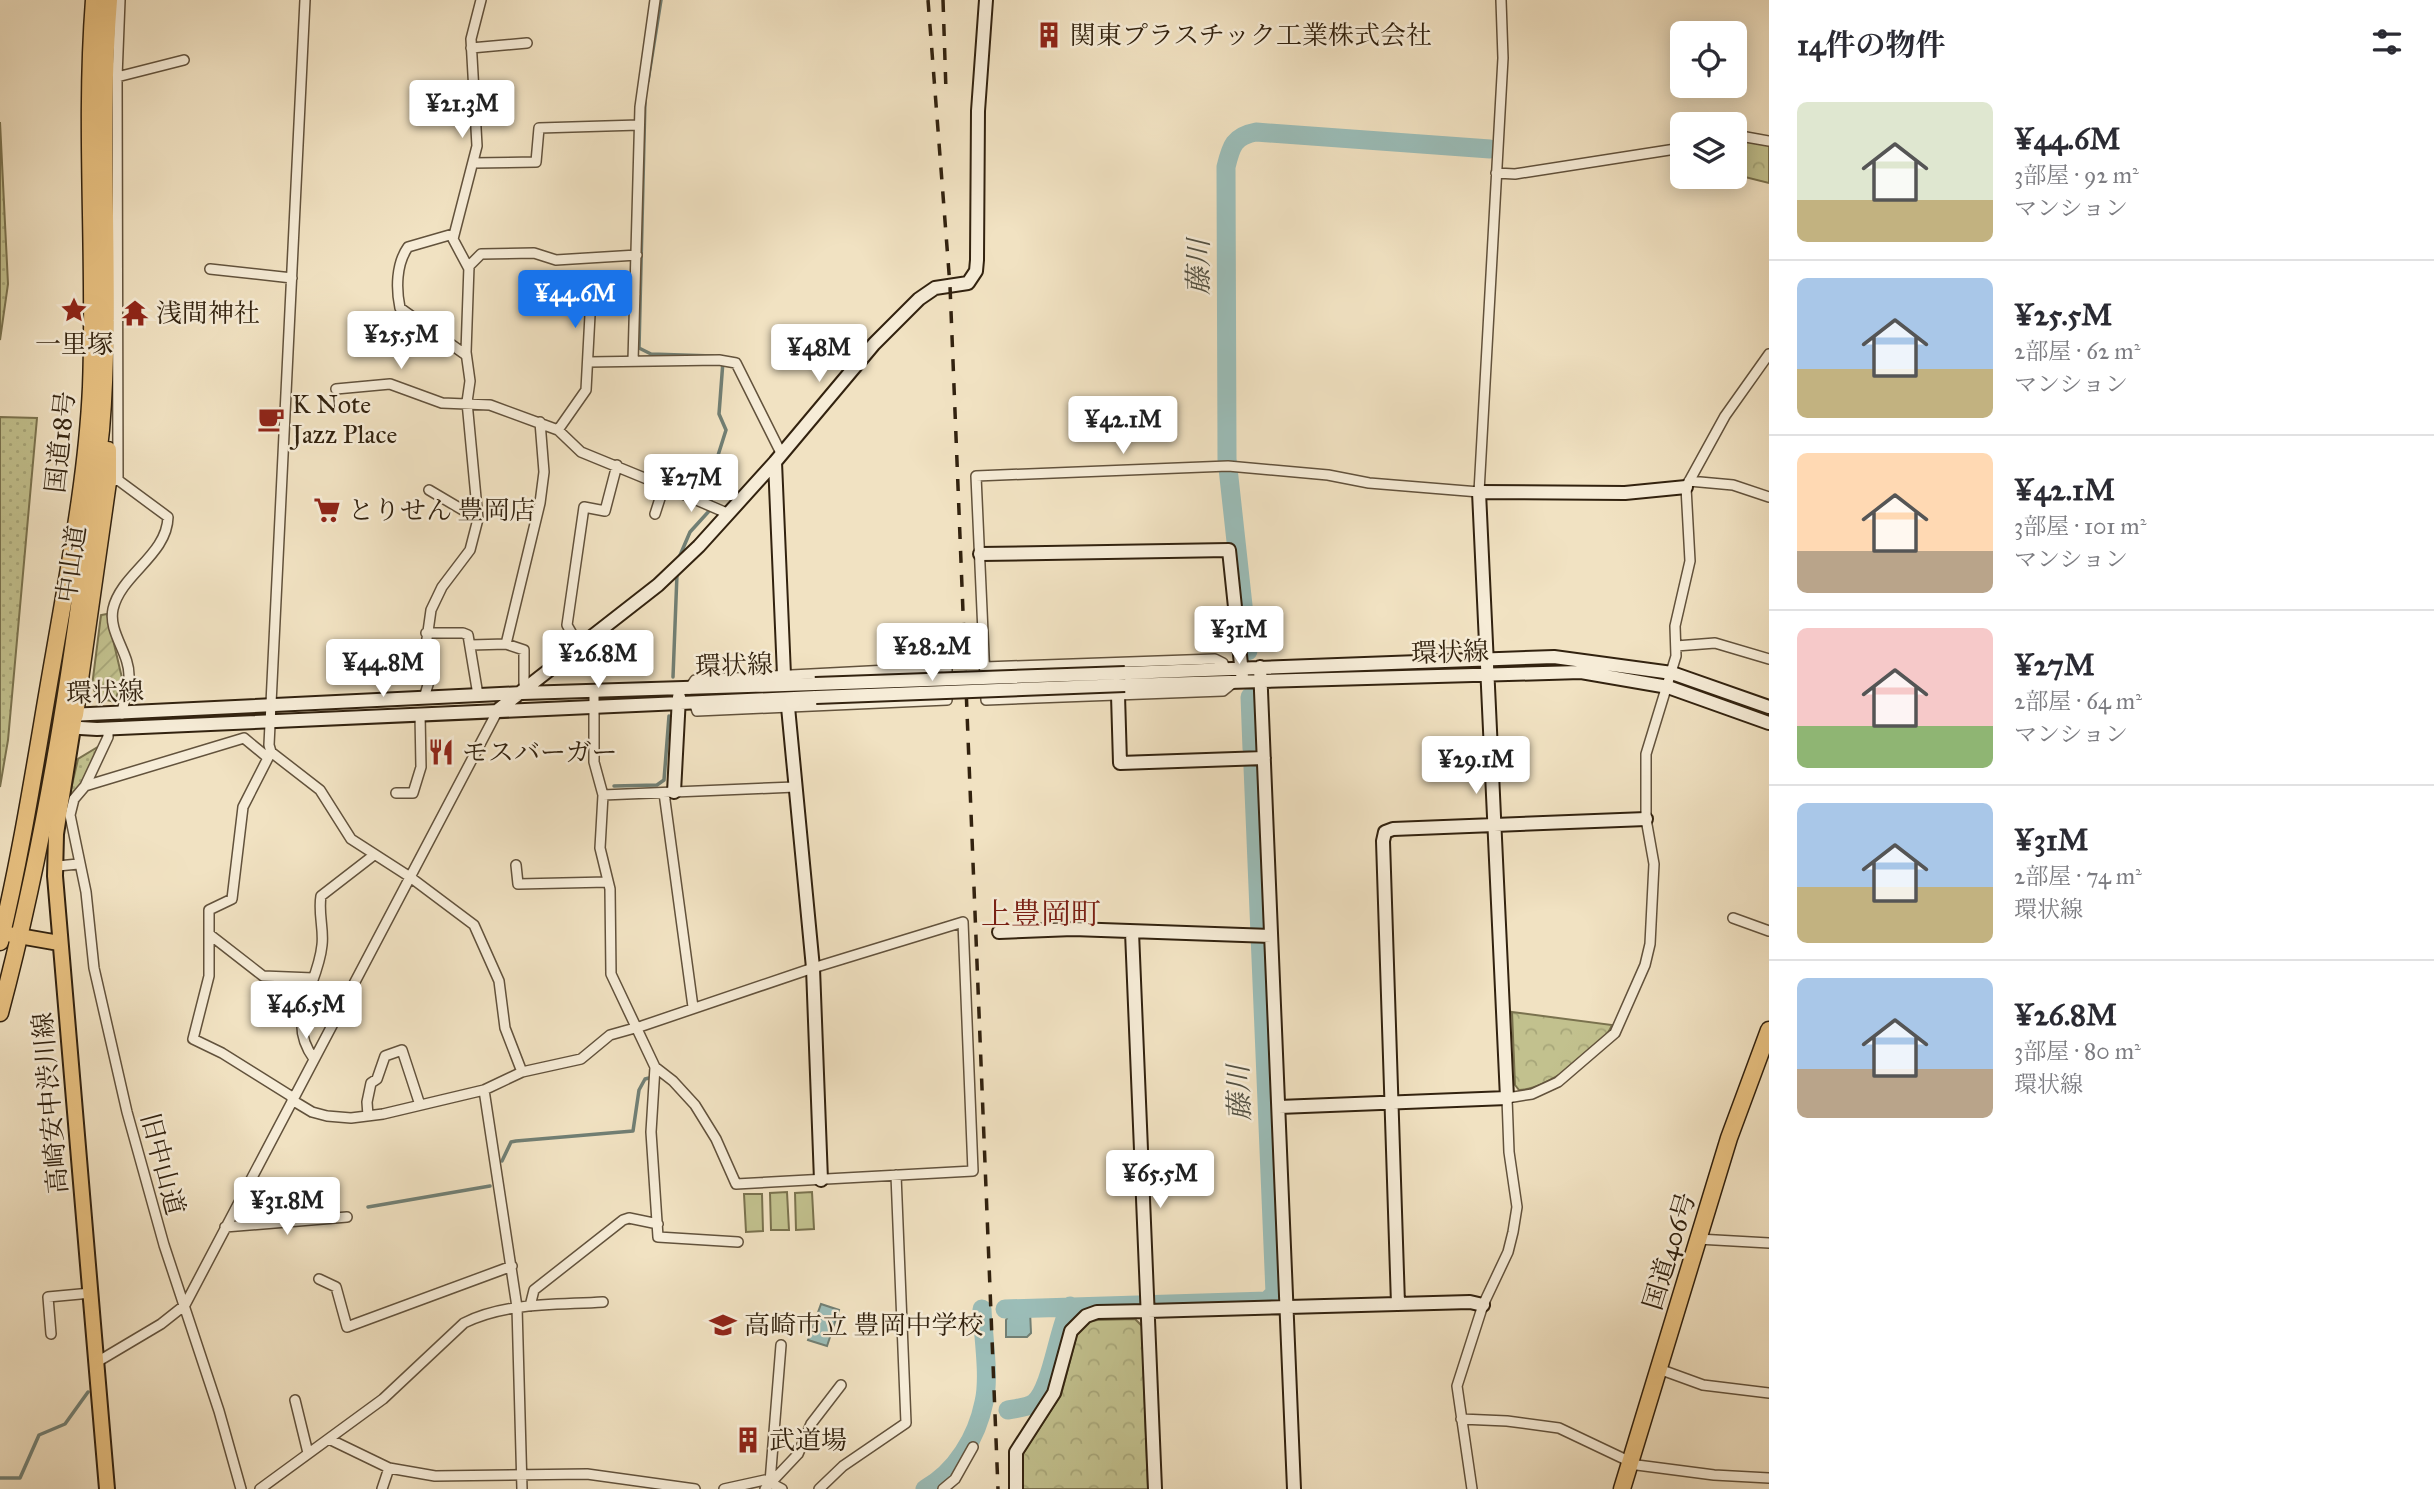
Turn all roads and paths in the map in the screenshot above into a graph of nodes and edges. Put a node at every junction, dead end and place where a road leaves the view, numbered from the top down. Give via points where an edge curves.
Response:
1 (94, 0) edge
2 (109, 0) edge
3 (120, 0) edge
4 (304, 0) edge
5 (481, 0) edge
6 (655, 0) edge
7 (986, 0) edge
8 (1501, 0) edge
9 (527, 43) dead end
10 (471, 48) junction
11 (184, 60) dead end
12 (117, 77) junction
13 (639, 125) junction
14 (1747, 137) edge
15 (1769, 141) edge
16 (1670, 150) edge
17 (473, 163) junction
18 (1496, 173) junction
19 (453, 234) junction
20 (637, 255) junction
21 (210, 269) dead end
22 (469, 269) junction
23 (292, 278) junction
24 (635, 294) junction
25 (1769, 354) edge
26 (466, 355) junction
27 (633, 361) junction
28 (589, 362) junction
29 (336, 389) dead end
30 (467, 402) junction
31 (540, 422) junction
32 (558, 430) junction
33 (778, 459) junction
34 (617, 465) junction
35 (107, 483) junction
36 (1687, 484) junction
37 (664, 486) junction
38 (429, 490) dead end
39 (1479, 492) junction
40 (1769, 497) edge
41 (655, 514) dead end
42 (729, 514) junction
43 (478, 519) junction
44 (980, 554) junction
45 (426, 634) junction
46 (506, 644) junction
47 (471, 645) junction
48 (1676, 646) junction
49 (580, 648) junction
50 (1486, 658) junction
51 (1769, 659) edge
52 (985, 667) junction
53 (1260, 667) junction
54 (1241, 668) junction
55 (1487, 673) junction
56 (1672, 673) junction
57 (784, 675) junction
58 (1123, 679) junction
59 (1261, 681) junction
60 (1238, 682) junction
61 (1668, 687) junction
62 (527, 689) junction
63 (684, 689) junction
64 (816, 690) junction
65 (594, 691) junction
66 (478, 695) junction
67 (424, 698) junction
68 (694, 702) junction
69 (679, 703) junction
70 (594, 707) junction
71 (1769, 707) edge
72 (269, 708) junction
73 (789, 708) junction
74 (498, 710) junction
75 (122, 714) junction
76 (420, 714) junction
77 (44, 718) junction
78 (68, 721) junction
79 (269, 722) junction
80 (1769, 723) edge
81 (108, 728) junction
82 (269, 755) junction
83 (1264, 758) junction
84 (85, 786) junction
85 (795, 787) junction
86 (396, 793) dead end
87 (669, 793) junction
88 (603, 795) junction
89 (1646, 819) junction
90 (1494, 826) junction
91 (374, 855) junction
92 (78, 864) junction
93 (516, 865) dead end
94 (58, 866) junction
95 (410, 877) junction
96 (608, 882) junction
97 (1733, 918) dead end
98 (1769, 931) edge
99 (999, 932) dead end
100 (1132, 932) junction
101 (209, 934) junction
102 (1271, 936) junction
103 (20, 937) junction
104 (1, 938) edge
105 (59, 943) junction
106 (813, 968) junction
107 (313, 978) junction
108 (693, 1007) junction
109 (0, 1013) edge
110 (634, 1028) junction
111 (1768, 1033) edge
112 (314, 1059) junction
113 (655, 1067) junction
114 (522, 1072) junction
115 (484, 1090) junction
116 (1507, 1098) junction
117 (293, 1099) junction
118 (1393, 1102) junction
119 (420, 1105) junction
120 (1279, 1107) junction
121 (368, 1116) junction
122 (896, 1175) junction
123 (821, 1180) junction
124 (347, 1217) dead end
125 (658, 1224) junction
126 (225, 1227) junction
127 (1698, 1239) junction
128 (738, 1242) dead end
129 (1769, 1243) edge
130 (512, 1266) junction
131 (319, 1279) dead end
132 (91, 1293) junction
133 (603, 1302) dead end
134 (1398, 1304) junction
135 (185, 1305) junction
136 (530, 1306) junction
137 (1483, 1306) junction
138 (517, 1307) junction
139 (1286, 1307) junction
140 (1148, 1311) junction
141 (51, 1334) dead end
142 (782, 1345) dead end
143 (97, 1362) junction
144 (1659, 1369) junction
145 (841, 1385) dead end
146 (1769, 1393) edge
147 (295, 1400) dead end
148 (1461, 1419) junction
149 (329, 1439) junction
150 (973, 1447) dead end
151 (308, 1453) junction
152 (1630, 1461) junction
153 (389, 1468) junction
154 (522, 1476) junction
155 (1769, 1478) edge
156 (767, 1485) edge
157 (661, 1487) edge
158 (107, 1489) edge
159 (241, 1489) edge
160 (260, 1489) edge
161 (382, 1489) edge
162 (522, 1489) edge
163 (695, 1489) edge
164 (724, 1489) edge
165 (782, 1489) edge
166 (819, 1489) edge
167 (943, 1489) edge
168 (1016, 1489) edge
169 (1155, 1489) edge
170 (1294, 1489) edge
171 (1472, 1489) edge
172 (1622, 1489) edge

1 - 77 highway, 国道18号 via 90,390 75,531
2 - 35 highway, 国道18号 via 105,68
3 - 12 street
4 - 23 street
5 - 10 street
6 - 13 street
7 - 33 street via 978,111 976,271 962,286 935,288 919,299 874,344
8 - 18 street via 1503,58
9 - 10 street
10 - 17 street via 477,146
11 - 12 street
12 - 35 street
13 - 17 street via 539,128 536,162
13 - 20 street
14 - 15 street
16 - 18 street
17 - 19 street
18 - 39 street
19 - 22 street
19 - 26 street via 408,247 400,263 397,296 400,308
20 - 22 street via 556,260 534,253 481,254
20 - 24 street
21 - 23 street
22 - 26 street
23 - 72 street
24 - 27 street
24 - 28 street via 590,296
25 - 36 street via 1725,416
26 - 30 street
27 - 28 street
27 - 33 street via 736,363
28 - 32 street via 586,390
29 - 30 street via 390,384 442,403
30 - 31 street
30 - 43 street
31 - 32 street
31 - 46 street via 544,472 540,503
32 - 34 street via 581,452
33 - 42 street
33 - 57 street
34 - 37 street
34 - 49 street via 605,511 584,507 567,625
35 - 75 street via 168,517 159,543 113,606 112,619 129,676
35 - 78 highway, 中山道
36 - 39 street via 1625,492
36 - 40 street via 1733,485
36 - 48 street via 1689,561 1675,626
37 - 41 street
37 - 42 street
38 - 43 street
39 - 44 street via 1228,467 976,476
39 - 50 street
42 - 49 street via 658,585
43 - 45 street via 470,550 442,587
44 - 52 street
44 - 54 street via 1229,550
45 - 47 street via 463,632
45 - 67 street via 424,660 429,678
46 - 47 street
46 - 62 street via 524,650
47 - 66 street
48 - 51 street via 1715,643
48 - 56 street
49 - 62 street
50 - 53 street, 環状線
50 - 55 street
50 - 56 street, 環状線 via 1554,657
52 - 58 street
52 - 58 street via 986,700
53 - 54 street, 環状線
53 - 59 street
54 - 58 street, 環状線
54 - 60 street
55 - 59 street, 環状線
55 - 61 street, 環状線 via 1581,673
55 - 90 street
56 - 61 street
56 - 71 street, 環状線
57 - 63 street via 695,680
57 - 73 street via 947,667 947,700
58 - 60 street, 環状線
58 - 64 street, bridge
58 - 83 street via 1120,763
59 - 60 street, 環状線
59 - 83 street
61 - 80 street, 環状線
61 - 89 street via 1646,754
62 - 65 street, 環状線
62 - 66 street, 環状線
62 - 74 street
63 - 64 street, 環状線
63 - 65 street, 環状線
63 - 69 street
64 - 68 street, 環状線
65 - 70 street
66 - 67 street, 環状線
67 - 72 street, 環状線
68 - 69 street, 環状線
68 - 73 street via 696,711
69 - 70 street, 環状線
69 - 87 street
70 - 74 street, 環状線
70 - 88 street via 593,762
72 - 75 street, 環状線
72 - 79 street
73 - 85 street
74 - 76 street, 環状線
74 - 95 street
75 - 78 street, 環状線
76 - 79 street, 環状線
76 - 86 street via 419,778 413,793
77 - 78 street, 環状線
77 - 104 highway, 国道18号
78 - 81 street, 環状線
78 - 94 main road, 高崎安中渋川線 via 56,834
78 - 103 highway, 中山道
79 - 81 street, 環状線
79 - 82 street
81 - 84 street, 旧中山道
82 - 84 street via 244,738
82 - 91 street via 320,790 351,839
82 - 101 street via 243,807 232,899 209,910
83 - 102 street
84 - 92 street, 旧中山道 via 69,815
85 - 87 street
85 - 106 street
87 - 88 street
87 - 108 street
88 - 96 street via 600,848
89 - 90 street
89 - 116 street via 1654,864 1650,944 1615,1033 1558,1082 1532,1094
90 - 116 street
90 - 118 street via 1385,832
91 - 95 street
91 - 107 street via 321,896 323,945
92 - 94 street
92 - 135 street, 旧中山道 via 86,892 94,968 127,1112 163,1245
93 - 96 street via 518,884
94 - 105 main road, 高崎安中渋川線
95 - 112 street
95 - 114 street via 476,929 499,981 505,1028
96 - 110 street via 611,974
97 - 98 street
99 - 100 street
100 - 102 street
100 - 140 street
101 - 107 street via 263,976
101 - 117 street via 209,976 193,1039
102 - 120 street
103 - 104 main road
103 - 105 main road
103 - 109 highway, 中山道
105 - 132 main road, 高崎安中渋川線
106 - 108 street
106 - 122 street via 963,922 973,1171
106 - 123 street
107 - 112 street via 302,1013 302,1042
108 - 110 street
110 - 113 street
110 - 114 street via 610,1035 581,1059
111 - 127 highway, 国道406号
112 - 117 street
113 - 123 street via 695,1105 736,1184
113 - 125 street via 651,1140
114 - 115 street
115 - 119 street
115 - 130 street
116 - 118 street
116 - 137 street via 1517,1208 1508,1252
117 - 121 street via 327,1116
117 - 126 street
118 - 120 street
118 - 134 street
119 - 121 street
119 - 121 street via 402,1050 384,1056 377,1079 371,1083
120 - 139 street
122 - 123 street
122 - 166 street via 906,1423 843,1466
124 - 126 street
125 - 128 street via 659,1237
125 - 136 street via 623,1220 534,1290
126 - 135 street
127 - 129 street
127 - 144 highway, 国道406号
130 - 131 street via 347,1327 336,1287
130 - 138 street
132 - 141 street via 48,1297
132 - 143 main road, 高崎安中渋川線
133 - 136 street
134 - 137 street via 1470,1302
134 - 139 street
135 - 143 street
135 - 159 street, 旧中山道
136 - 138 street
137 - 148 street via 1458,1376
138 - 149 street via 464,1323 383,1399
138 - 154 street
139 - 140 street
139 - 170 street
140 - 168 street via 1097,1312 1071,1331 1054,1394 1016,1452
140 - 169 street
142 - 156 street
143 - 158 main road, 高崎安中渋川線
144 - 146 street via 1703,1385
144 - 152 highway, 国道406号
145 - 156 street via 811,1424 798,1454
147 - 151 street
148 - 152 street via 1559,1428
148 - 171 street
149 - 151 street
149 - 153 street
150 - 167 street via 955,1479
151 - 160 street
152 - 155 street via 1714,1475
152 - 172 highway, 国道406号
153 - 154 street via 435,1476
153 - 161 street
154 - 157 street via 587,1474
154 - 162 street
156 - 164 street via 765,1480
156 - 165 street
157 - 163 street

